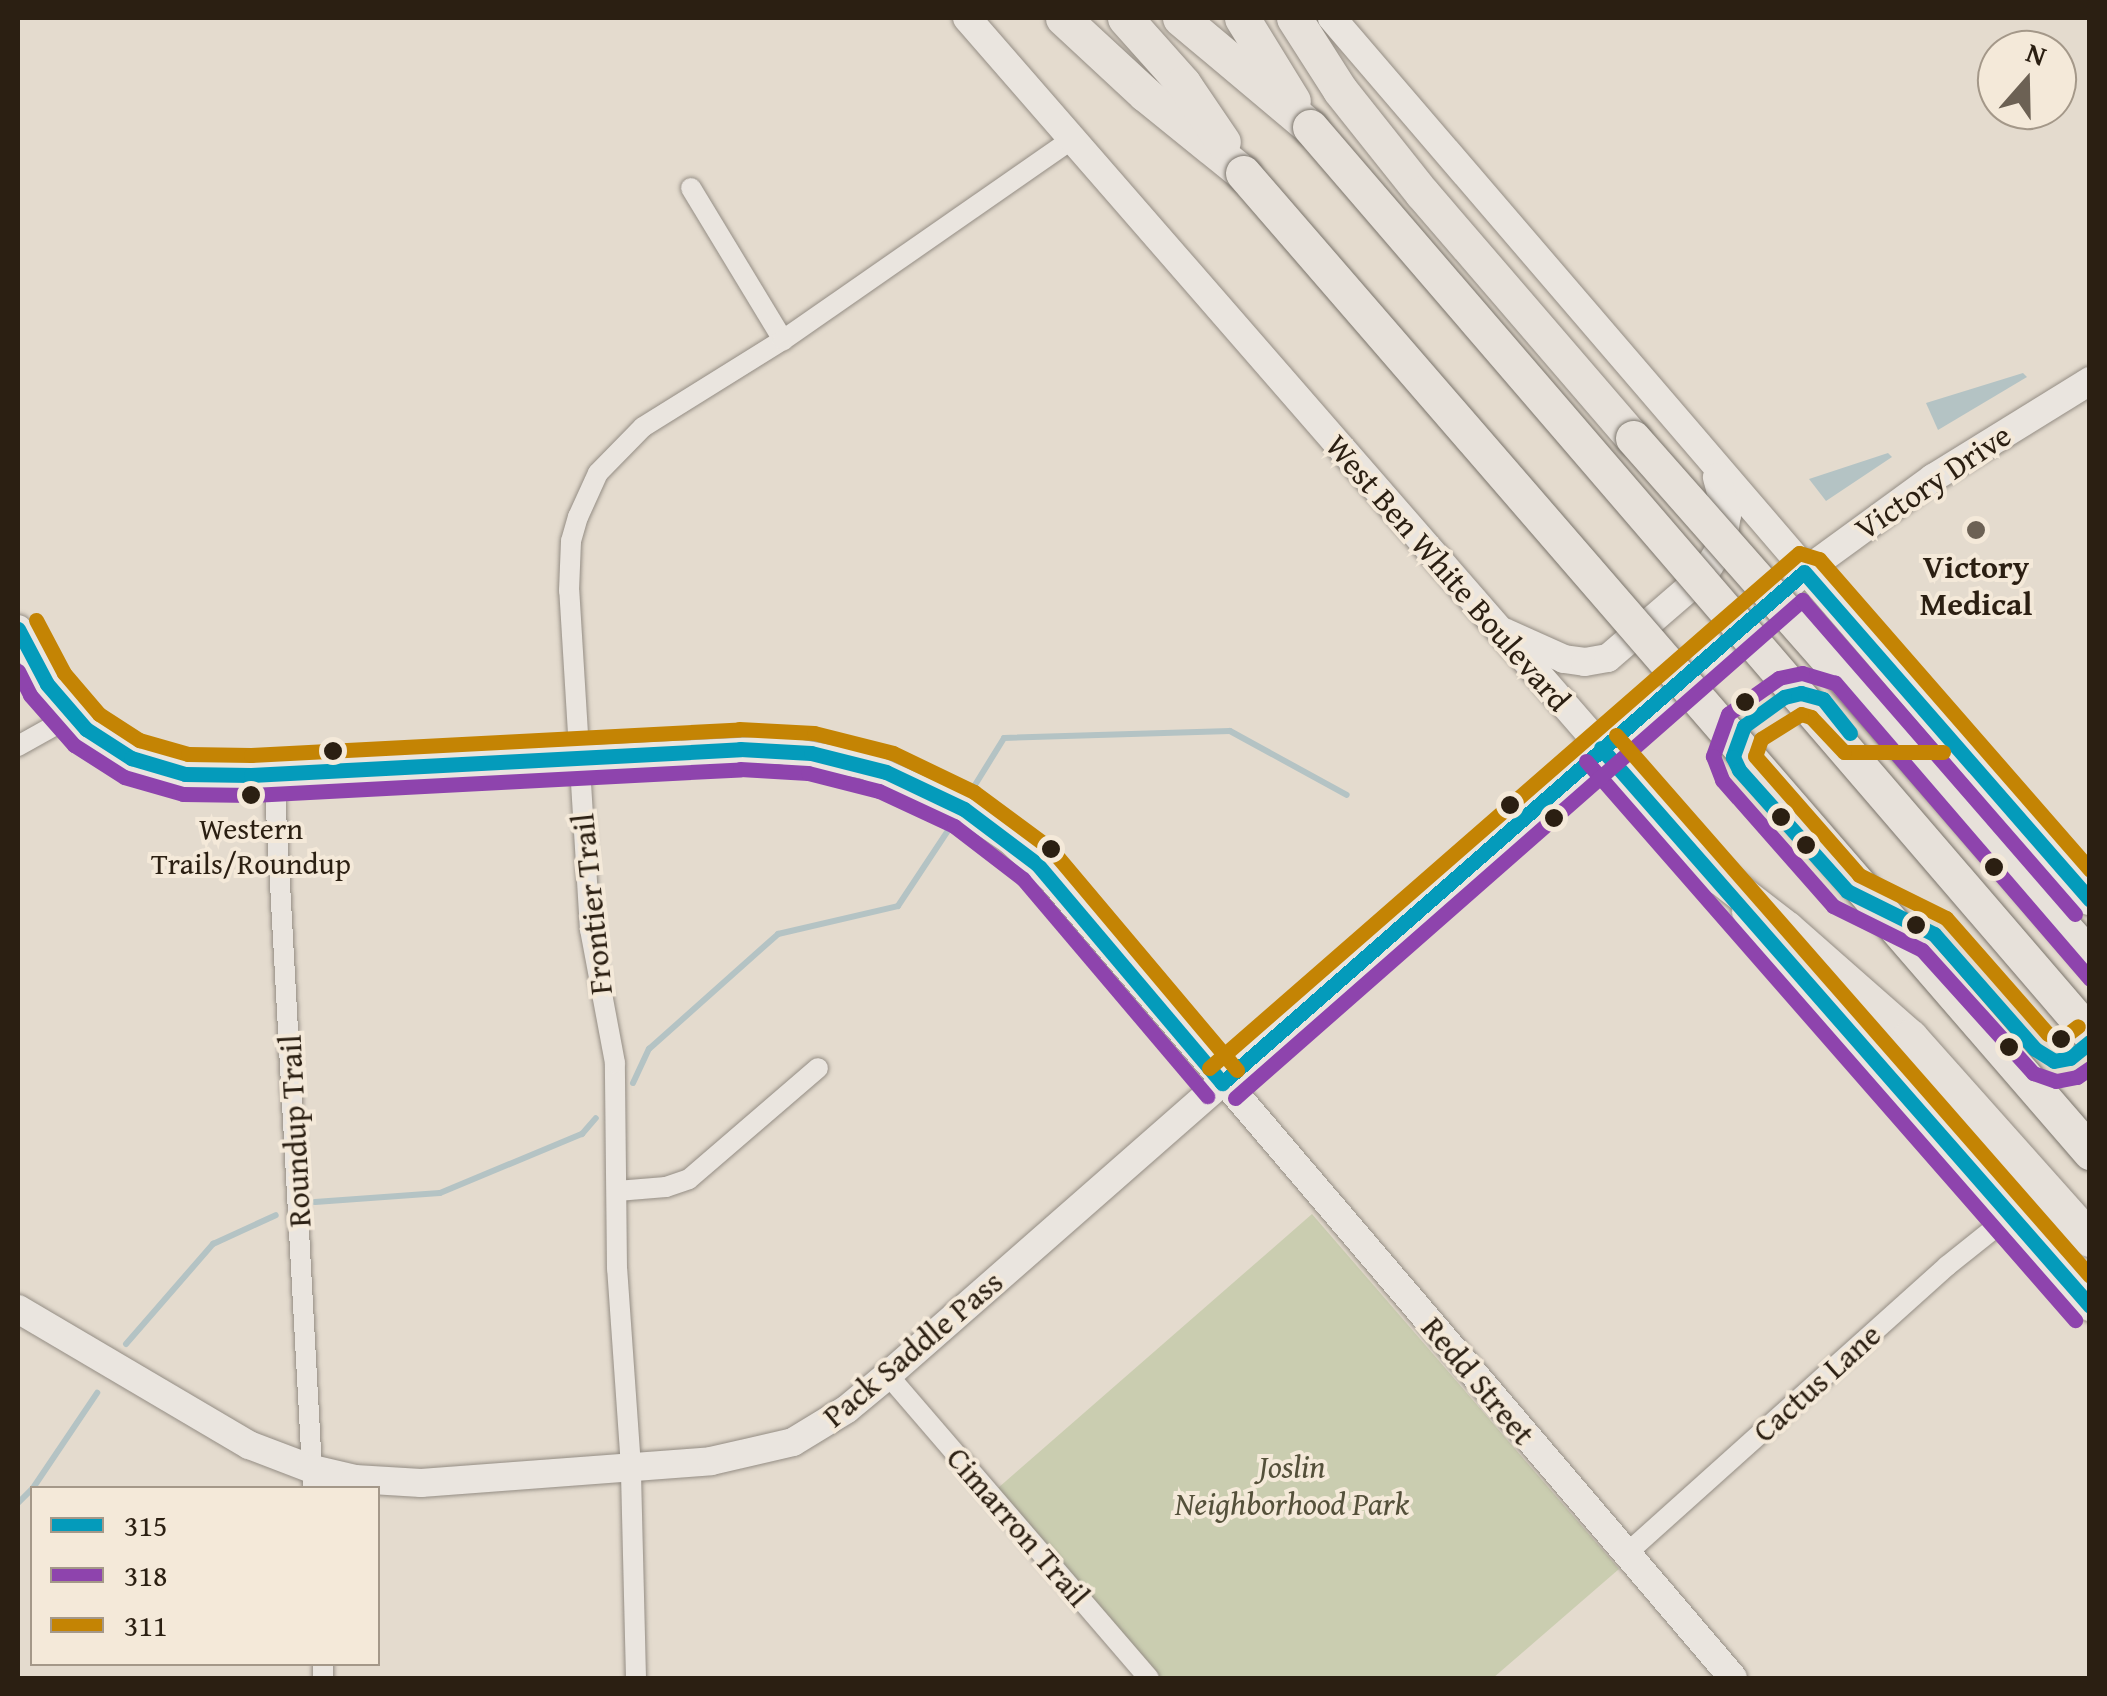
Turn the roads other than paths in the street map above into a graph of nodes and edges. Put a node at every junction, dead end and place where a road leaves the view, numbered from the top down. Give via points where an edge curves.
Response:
1 (966, 18) edge
2 (1063, 18) edge
3 (1125, 18) edge
4 (1180, 18) edge
5 (1242, 18) edge
6 (1294, 18) edge
7 (1332, 18) edge
8 (1310, 128) junction
9 (1070, 140) junction
10 (1243, 172) junction
11 (691, 188) dead end
12 (783, 340) junction
13 (2090, 380) edge
14 (1716, 470) junction
15 (1804, 572) junction
16 (18, 629) edge
17 (1498, 630) junction
18 (72, 716) junction
19 (18, 746) edge
20 (1601, 748) junction
21 (578, 758) junction
22 (274, 774) junction
23 (1703, 864) junction
24 (2090, 901) edge
25 (2090, 957) edge
26 (2090, 1034) edge
27 (818, 1068) dead end
28 (1222, 1082) junction
29 (2090, 1152) edge
30 (618, 1191) junction
31 (2011, 1215) junction
32 (2090, 1239) edge
33 (2090, 1308) edge
34 (18, 1310) edge
35 (888, 1375) junction
36 (631, 1467) junction
37 (312, 1479) edge
38 (1626, 1555) junction
39 (636, 1678) edge
40 (1148, 1678) edge
41 (1734, 1678) edge

1 - 9 street, West Ben White Boulevard
2 - 10 highway
3 - 10 highway via 1183,83
4 - 8 highway
5 - 8 highway
6 - 25 highway, bridge via 1340,90 1422,194
7 - 14 street
8 - 26 highway, bridge
9 - 12 street, Frontier Trail
9 - 17 street, West Ben White Boulevard
10 - 29 highway, bridge
11 - 12 street
12 - 21 street, Frontier Trail via 643,427 612,456 587,494 568,565
13 - 15 street, Victory Drive via 1933,478
14 - 15 street
14 - 17 street via 1727,515 1722,546 1703,576 1608,658 1564,658
15 - 20 street, Victory Drive
15 - 24 street
16 - 18 street, Redd Street
17 - 20 street, West Ben White Boulevard
18 - 19 street
18 - 22 street, Redd Street via 108,745 157,768 212,777
20 - 23 street, West Ben White Boulevard
20 - 28 street, Pack Saddle Pass
21 - 22 street, Redd Street
21 - 28 street, Redd Street via 778,750 865,765 938,794 988,824 1053,880
21 - 30 street, Frontier Trail via 590,930 615,1063
22 - 37 street, Roundup Trail
23 - 31 street, West Ben White Boulevard
23 - 32 highway via 1910,1037
27 - 30 street via 688,1179 666,1188
28 - 35 street, Pack Saddle Pass
28 - 38 street, Redd Street
30 - 36 street, Frontier Trail
31 - 33 street, West Ben White Boulevard
31 - 38 street, Cactus Lane
34 - 37 street, Pack Saddle Pass
35 - 36 street, Pack Saddle Pass via 820,1428 768,1451
35 - 40 street, Cimarron Trail
36 - 37 street, Pack Saddle Pass via 420,1483
36 - 39 street, Frontier Trail
38 - 41 street, Redd Street

